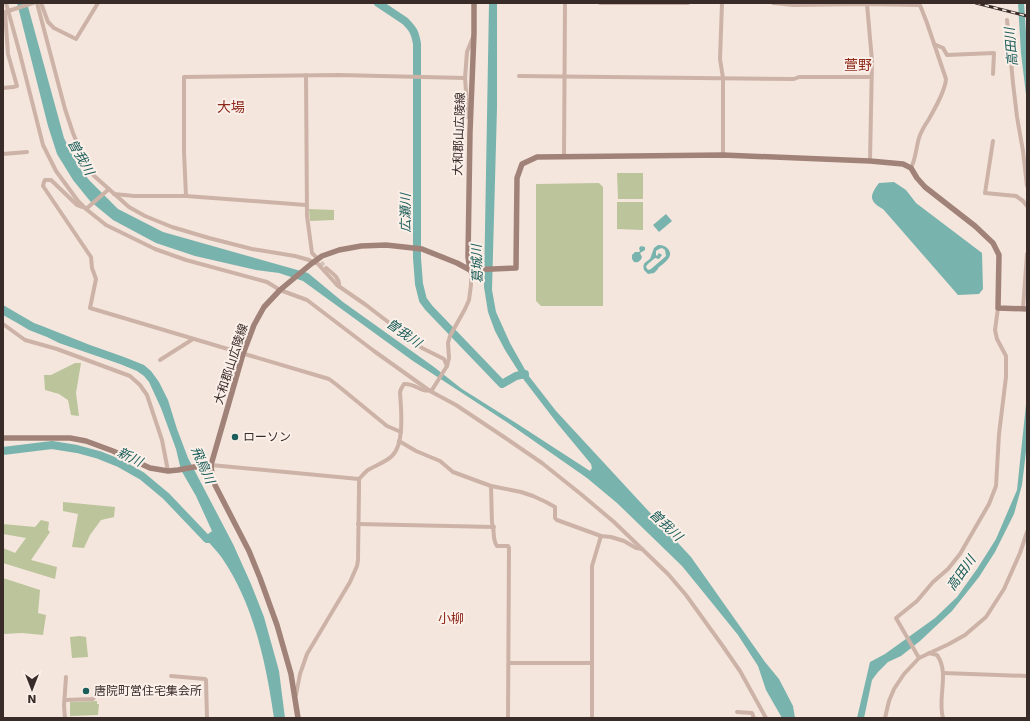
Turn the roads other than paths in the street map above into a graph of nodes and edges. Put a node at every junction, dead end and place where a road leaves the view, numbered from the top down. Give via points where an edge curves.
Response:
1 (6, 3) edge
2 (33, 3) edge
3 (37, 3) edge
4 (41, 3) edge
5 (98, 3) edge
6 (474, 3) edge
7 (565, 3) edge
8 (600, 3) edge
9 (688, 3) edge
10 (722, 3) edge
11 (773, 3) edge
12 (800, 4) edge
13 (820, 4) edge
14 (867, 4) junction
15 (9, 10) junction
16 (1007, 20) dead end
17 (474, 33) junction
18 (934, 44) junction
19 (993, 74) dead end
20 (306, 75) junction
21 (520, 76) dead end
22 (564, 77) junction
23 (871, 77) junction
24 (465, 78) junction
25 (723, 78) junction
26 (3, 88) edge
27 (470, 132) junction
28 (993, 142) dead end
29 (27, 152) dead end
30 (3, 154) edge
31 (564, 156) junction
32 (723, 156) junction
33 (870, 161) junction
34 (911, 168) junction
35 (1027, 186) edge
36 (107, 190) junction
37 (114, 194) junction
38 (186, 196) junction
39 (306, 205) junction
40 (1027, 206) edge
41 (88, 208) junction
42 (1027, 254) edge
43 (314, 261) junction
44 (1027, 262) edge
45 (326, 268) tunnel mouth
46 (472, 270) junction
47 (339, 286) junction
48 (282, 289) junction
49 (998, 308) junction
50 (1026, 309) edge
51 (3, 324) edge
52 (193, 339) junction
53 (243, 354) junction
54 (160, 360) dead end
55 (447, 366) junction
56 (431, 390) junction
57 (401, 432) junction
58 (3, 438) edge
59 (400, 441) junction
60 (211, 465) junction
61 (168, 471) junction
62 (359, 478) junction
63 (491, 486) junction
64 (358, 524) junction
65 (494, 527) junction
66 (1027, 532) edge
67 (601, 536) junction
68 (642, 550) junction
69 (929, 653) junction
70 (919, 657) junction
71 (509, 663) junction
72 (592, 663) junction
73 (943, 673) junction
74 (291, 674) junction
75 (300, 674) junction
76 (171, 676) dead end
77 (1027, 676) edge
78 (66, 677) dead end
79 (103, 693) dead end
80 (65, 700) junction
81 (295, 701) junction
82 (737, 712) dead end
83 (65, 718) edge
84 (207, 718) edge
85 (298, 718) edge
86 (508, 718) edge
87 (592, 718) edge
88 (754, 718) edge
89 (766, 718) edge
90 (885, 718) edge
91 (943, 718) edge

1 - 15 street
2 - 15 street
3 - 36 street via 73,133 87,167
4 - 5 street via 48,22 54,28 76,39
6 - 17 street, 大和郡山広陵線
7 - 22 street
8 - 9 street
10 - 25 street via 720,59
11 - 12 street
12 - 13 street
13 - 14 street
14 - 18 street via 920,5
14 - 23 street
15 - 26 street via 5,12 8,54 17,86
15 - 41 street via 43,145 56,171 78,201
16 - 35 street via 1014,96
17 - 24 street via 467,52
17 - 27 street, 大和郡山広陵線
18 - 19 street via 944,48 946,55 994,53
18 - 34 street via 946,83 923,128
20 - 24 street
20 - 38 street via 184,77
20 - 39 street
21 - 22 street
22 - 25 street
22 - 31 street
23 - 25 street
23 - 33 street
24 - 27 street
25 - 32 street
27 - 46 street, 大和郡山広陵線 via 468,257
28 - 40 street via 985,193 1016,196
29 - 30 street
31 - 32 street
31 - 46 street via 537,156 522,164 517,178 516,268
32 - 33 street
33 - 34 street via 904,164
34 - 49 street via 924,187 993,243 999,255
36 - 37 street
36 - 41 street
37 - 38 street
37 - 43 street via 129,207 172,227 252,249
38 - 39 street
39 - 43 street
41 - 48 street via 106,224 155,248
41 - 52 street via 77,205 51,180 45,180 43,186 92,257 96,279 90,308
42 - 44 street
43 - 46 street, 大和郡山広陵線 via 339,250 386,245 422,249
43 - 47 street
43 - 48 street, 大和郡山広陵線
44 - 50 street
45 - 47 street via 338,280
46 - 55 street via 469,300 448,343
47 - 55 street via 422,348 444,359
48 - 53 street, 大和郡山広陵線 via 264,307
48 - 56 street via 307,300
49 - 50 street
49 - 70 street via 996,339 1006,356 1006,377 996,486 989,504 960,554 917,601 896,618
51 - 61 street via 25,340 130,376 147,395 162,440
52 - 53 street
52 - 54 street
53 - 57 street via 329,379 387,426
53 - 60 street, 大和郡山広陵線
55 - 56 street
56 - 57 street via 424,391 404,384 401,389
56 - 68 street via 542,463 614,522
57 - 59 street
58 - 61 street via 70,438 86,441 150,468
59 - 62 street via 393,455
59 - 63 street via 440,461 453,472
60 - 61 street
60 - 62 street
60 - 74 street, 大和郡山広陵線 via 215,485 260,578
62 - 64 street
63 - 65 street
63 - 67 street via 521,492 546,502 555,507 557,520
64 - 65 street
64 - 75 street via 357,566 307,654
65 - 71 street via 497,546 509,548
66 - 69 street via 1004,589 986,617 965,635
67 - 68 street via 624,540
67 - 72 street via 592,566
68 - 89 street via 686,595 740,671
69 - 70 street
69 - 73 street via 937,654 940,658
70 - 90 street via 894,689
71 - 72 street
71 - 86 street
72 - 87 street
73 - 77 street
73 - 91 street
74 - 75 street
74 - 81 street, 大和郡山広陵線
75 - 81 street
76 - 84 street via 206,680
78 - 80 street
79 - 80 street via 97,693 93,699
80 - 83 street
81 - 85 street, 大和郡山広陵線
82 - 88 street via 752,713

